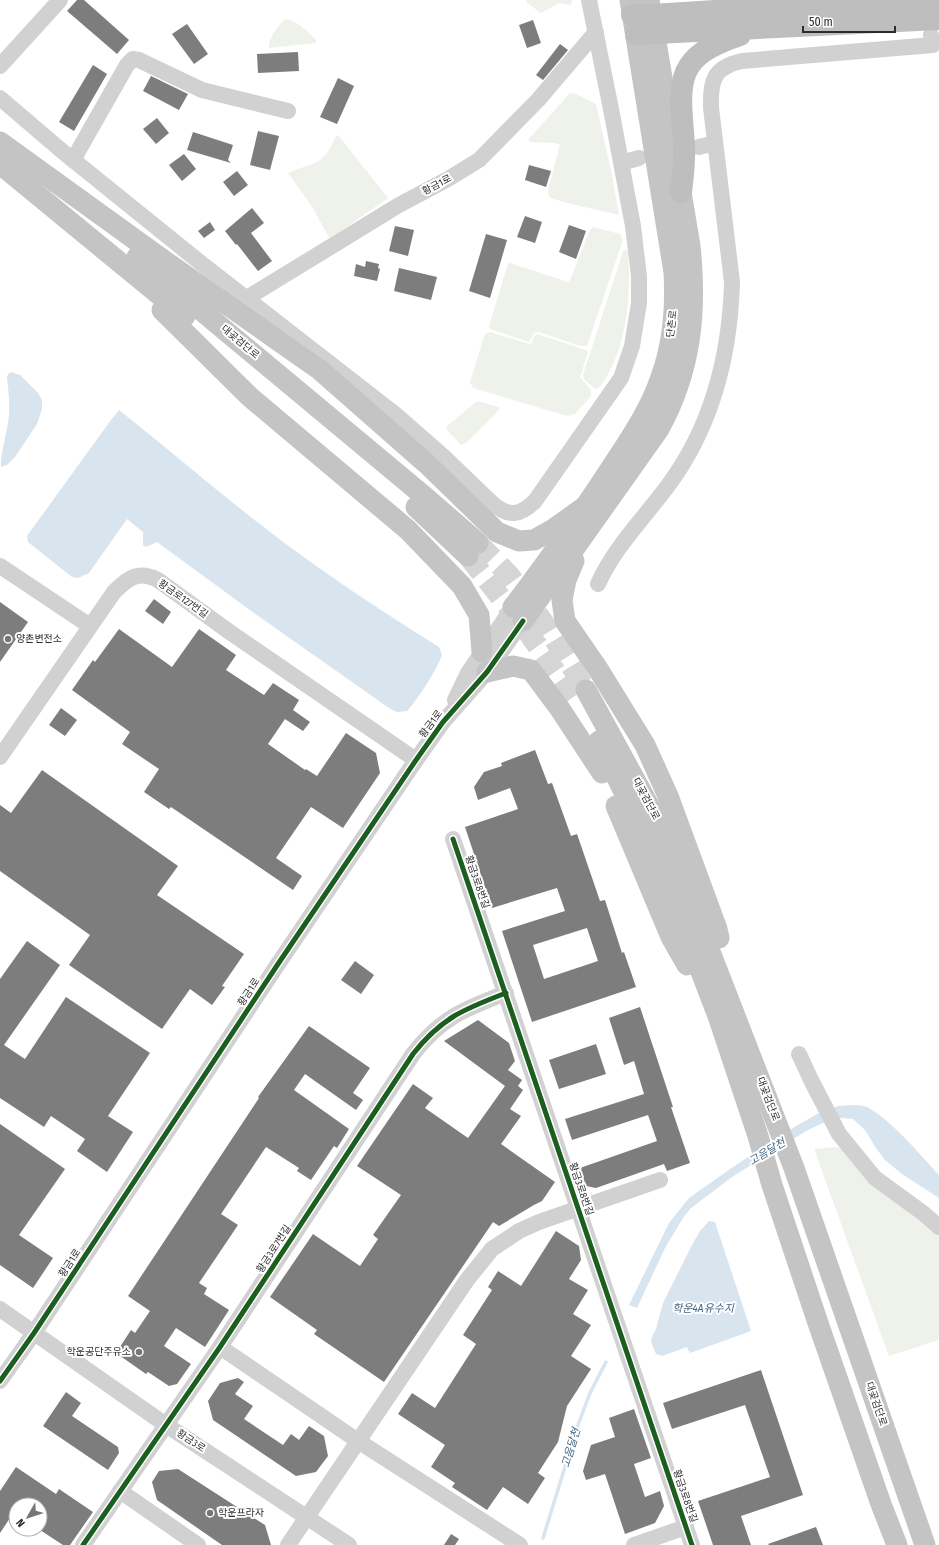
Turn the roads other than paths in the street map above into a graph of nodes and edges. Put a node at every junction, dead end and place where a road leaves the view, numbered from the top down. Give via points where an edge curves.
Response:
1 (60, 0) edge
2 (589, 0) edge
3 (715, 0) edge
4 (939, 2) edge
5 (642, 16) edge
6 (763, 18) junction
7 (935, 27) edge
8 (596, 32) junction
9 (0, 66) edge
10 (0, 98) edge
11 (288, 111) dead end
12 (0, 143) edge
13 (715, 143) junction
14 (698, 147) dead end
15 (639, 158) dead end
16 (73, 160) junction
17 (621, 163) junction
18 (0, 164) edge
19 (681, 192) junction
20 (82, 231) junction
21 (247, 298) junction
22 (312, 358) junction
23 (589, 514) junction
24 (0, 566) edge
25 (598, 584) dead end
26 (518, 614) junction
27 (90, 626) junction
28 (482, 652) junction
29 (487, 672) junction
30 (581, 694) tunnel mouth
31 (443, 722) junction
32 (0, 757) edge
33 (416, 760) junction
34 (453, 839) dead end
35 (506, 994) junction
36 (729, 1024) junction
37 (799, 1054) dead end
38 (660, 1180) dead end
39 (578, 1208) junction
40 (939, 1227) edge
41 (0, 1309) edge
42 (34, 1333) junction
43 (220, 1347) junction
44 (0, 1381) edge
45 (166, 1424) junction
46 (358, 1441) junction
47 (120, 1491) junction
48 (307, 1517) junction
49 (686, 1527) junction
50 (83, 1545) edge
51 (198, 1545) edge
52 (288, 1545) edge
53 (349, 1545) edge
54 (520, 1545) edge
55 (634, 1545) edge
56 (692, 1545) edge
57 (897, 1545) edge
58 (925, 1545) edge

1 - 9 street
2 - 8 street
3 - 6 main road
4 - 6 highway
5 - 6 highway
5 - 19 main road, 단촌로
5 - 23 main road, 단촌로 via 671,245 675,284 674,311 667,359 652,401
6 - 7 highway
6 - 19 highway via 698,55 687,70 681,92 684,163
7 - 13 street via 933,45 731,63 722,68 712,83
8 - 17 street
8 - 21 street, 황금1로 via 538,100 479,160
10 - 16 street
11 - 16 street via 202,90 133,59
12 - 20 main road, 대곶검단로 via 418,491 473,550
12 - 22 main road via 162,259
13 - 14 street
13 - 25 street via 732,282 728,334 716,391 690,453 604,570
15 - 17 street
16 - 21 street
17 - 22 street via 638,255 639,303 632,346 621,378 528,508 515,513 501,510 414,429
18 - 20 main road, 대곶검단로
19 - 23 main road, 단촌로 via 693,275 694,306 688,350 676,394 659,429
20 - 28 main road via 250,397 408,530 462,586 479,614
21 - 22 street
22 - 23 main road via 320,370 427,464 497,532 519,541 534,540
23 - 26 main road, 단촌로
23 - 36 main road via 566,580 562,600 565,621 645,745 668,796 717,929
24 - 27 street
26 - 28 street, 황금1로
26 - 29 street, 황금1로
27 - 32 street, 황금로127번길
27 - 33 street, 황금로127번길 via 114,592 125,582 133,577 150,576
28 - 31 street, 황금1로 via 468,673
29 - 31 street, 황금1로
29 - 36 main road via 513,666 531,670 560,709 600,768 671,937
30 - 36 main road, 대곶검단로 via 664,833
31 - 33 street, 황금1로
33 - 42 street, 황금1로
34 - 35 street, 황금3로8번길
35 - 39 street, 황금3로8번길
35 - 43 street, 황금3로7번길 via 461,1011 447,1019 422,1042
36 - 57 main road, 대곶검단로 via 772,1185 820,1331
36 - 58 main road, 대곶검단로 via 774,1114
37 - 40 street via 839,1134 875,1178
38 - 39 street, 황금3로8번길
39 - 46 street, 황금3로8번길 via 519,1231 492,1249 467,1280
39 - 49 street, 황금3로8번길
41 - 42 street, 황금3로
42 - 44 street, 황금1로
42 - 45 street, 황금3로
43 - 45 street, 황금3로7번길
43 - 46 street
45 - 47 street, 황금3로7번길
45 - 48 street, 황금3로
46 - 48 street, 황금3로8번길
46 - 54 street
47 - 50 street, 황금3로7번길
47 - 51 street
48 - 52 street, 황금3로8번길
48 - 53 street, 황금3로
49 - 55 street, 황금3로8번길
49 - 56 street, 황금3로8번길

